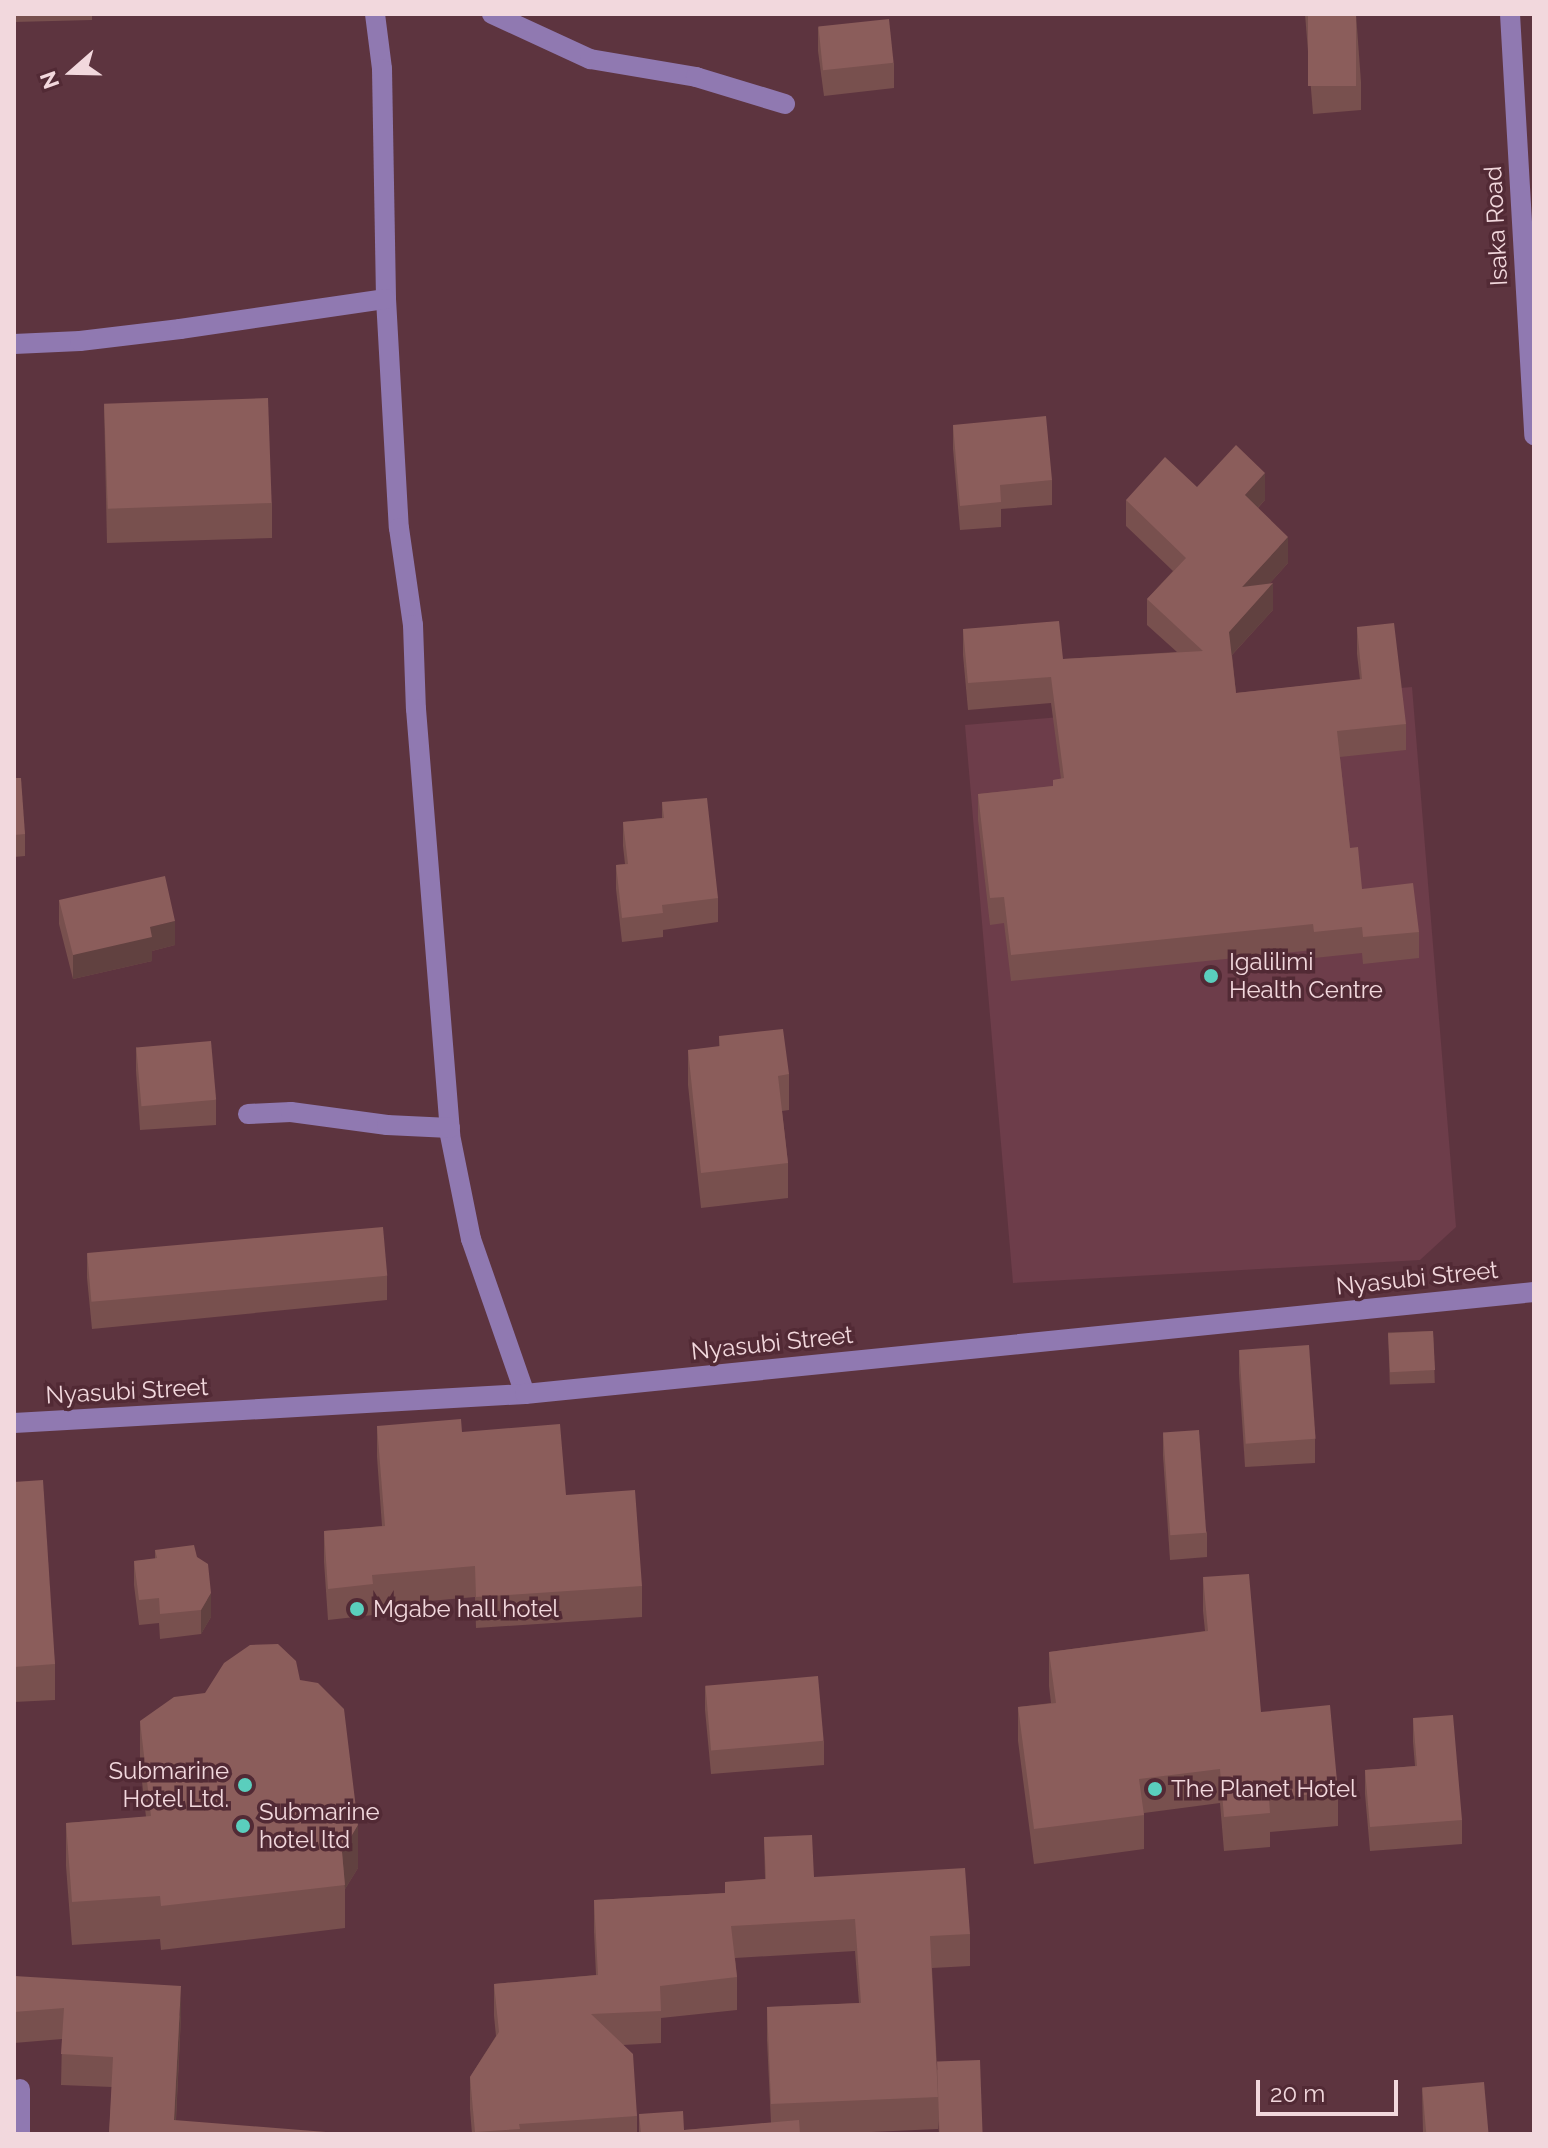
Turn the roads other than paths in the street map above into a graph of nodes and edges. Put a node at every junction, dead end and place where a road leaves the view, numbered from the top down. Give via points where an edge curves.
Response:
1 (375, 14) edge
2 (492, 14) edge
3 (1510, 14) edge
4 (785, 104) dead end
5 (386, 299) junction
6 (14, 344) edge
7 (1534, 435) edge
8 (248, 1114) dead end
9 (450, 1128) junction
10 (1534, 1292) edge
11 (525, 1394) junction
12 (14, 1423) edge
13 (20, 2089) dead end
14 (20, 2134) edge

1 - 5 street via 382,69
2 - 4 street via 590,59 696,77
3 - 7 street, Isaka Road
5 - 6 street via 165,331
5 - 9 street via 399,528 413,625
8 - 9 street via 291,1112
9 - 11 street via 471,1239
10 - 11 street, Nyasubi Street
11 - 12 street, Nyasubi Street
13 - 14 street

